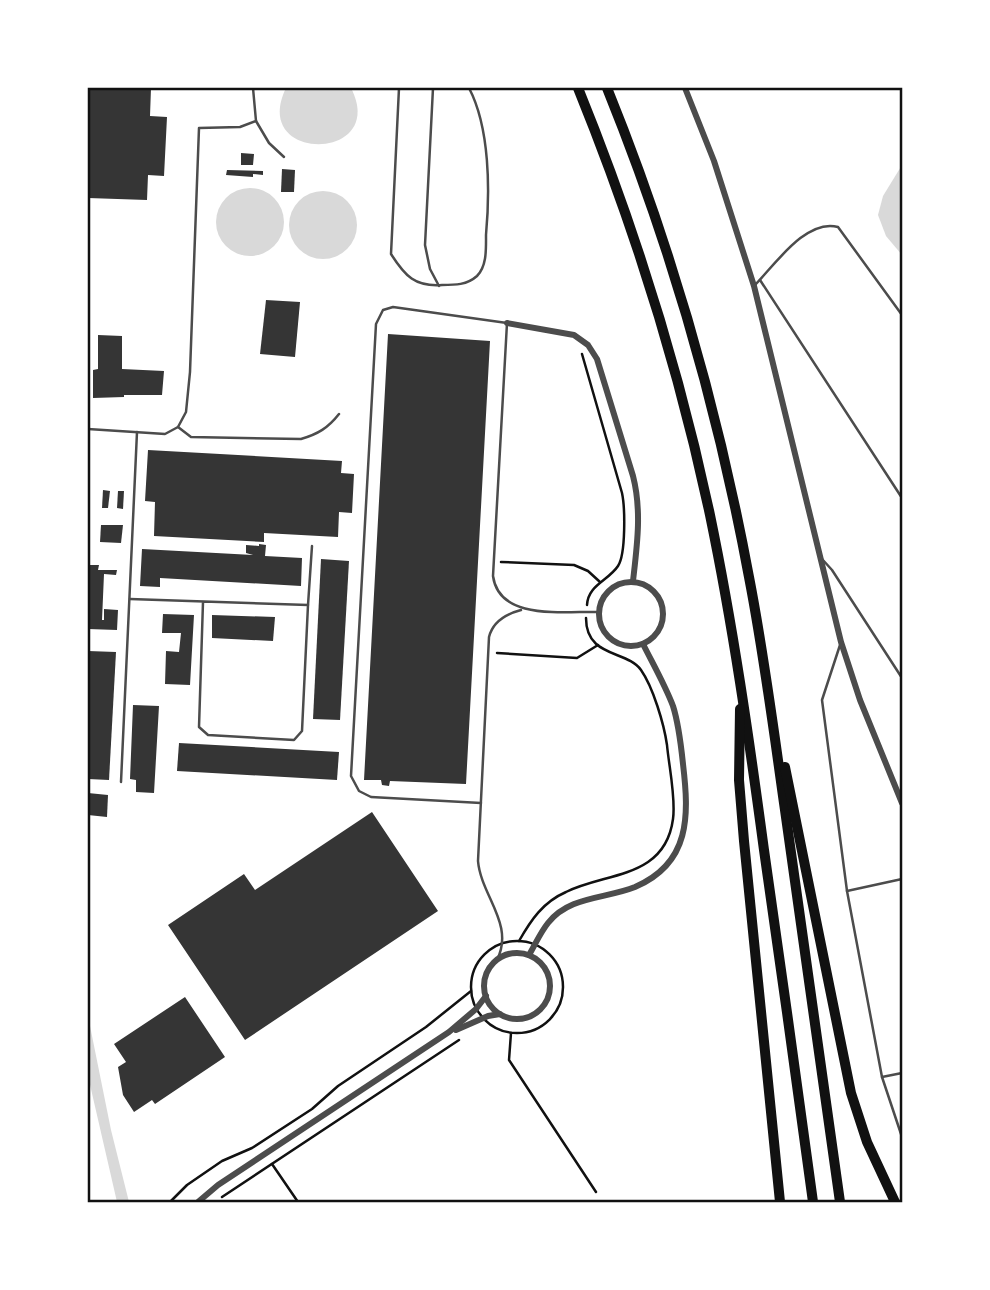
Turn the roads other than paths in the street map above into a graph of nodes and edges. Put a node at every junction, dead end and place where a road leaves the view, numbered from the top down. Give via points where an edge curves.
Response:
1 (253, 88) edge
2 (399, 88) edge
3 (433, 88) edge
4 (470, 88) edge
5 (578, 88) edge
6 (607, 88) edge
7 (685, 88) edge
8 (256, 121) junction
9 (284, 157) dead end
10 (761, 280) junction
11 (439, 286) junction
12 (754, 286) junction
13 (902, 315) edge
14 (507, 323) junction
15 (339, 414) dead end
16 (178, 427) junction
17 (88, 429) edge
18 (137, 432) junction
19 (902, 498) edge
20 (312, 546) dead end
21 (819, 556) junction
22 (633, 581) junction
23 (130, 599) junction
24 (203, 602) junction
25 (308, 605) junction
26 (524, 609) junction
27 (598, 612) junction
28 (841, 642) junction
29 (643, 644) junction
30 (740, 678) junction
31 (902, 678) edge
32 (768, 690) junction
33 (121, 782) dead end
34 (481, 803) junction
35 (902, 803) edge
36 (902, 879) edge
37 (848, 891) junction
38 (529, 956) junction
39 (497, 960) junction
40 (486, 996) junction
41 (499, 1014) junction
42 (449, 1032) junction
43 (902, 1073) edge
44 (882, 1077) junction
45 (902, 1137) edge
46 (198, 1202) edge
47 (780, 1202) edge
48 (813, 1202) edge
49 (840, 1202) edge
50 (895, 1202) edge

1 - 8 lane
2 - 11 lane via 391,254 401,270 420,285
3 - 11 lane via 425,245
4 - 11 lane via 487,156 490,190 485,263 467,284
5 - 30 highway via 635,243 674,373 709,512
6 - 32 highway via 654,211 709,396 748,568
7 - 12 street
8 - 9 lane
8 - 16 lane via 240,127 200,128 190,372 186,412
10 - 12 lane
10 - 13 lane via 793,244 814,228 830,225 838,227
10 - 19 lane
12 - 21 street
14 - 22 street via 574,335 599,365 636,485 639,522
14 - 26 lane via 494,582 507,602
14 - 34 lane via 393,307 377,318 351,770 355,787 366,796
15 - 16 lane via 329,427 301,439 191,437
16 - 18 lane via 165,434
17 - 18 lane
18 - 23 lane
20 - 25 lane
21 - 28 street
21 - 31 lane
22 - 27 street via 608,591
22 - 29 street via 652,589 662,606 661,626
23 - 24 lane
23 - 33 lane
24 - 25 lane
24 - 25 lane via 199,727 208,735 293,740 302,730
26 - 27 lane
26 - 34 lane via 496,622 490,631
27 - 29 street via 600,626 612,640 625,646
28 - 35 street
28 - 37 lane via 822,700
29 - 38 street via 672,705 679,732 687,807 680,842 649,879 557,913
30 - 47 highway via 739,780
30 - 48 highway
32 - 49 highway
32 - 50 highway via 851,1093 867,1142
34 - 39 lane via 479,868 500,918 502,943
36 - 37 lane
37 - 44 lane
38 - 39 street via 515,953
38 - 41 street via 548,974 547,1001 537,1013 523,1018
39 - 40 street via 486,976
40 - 41 street
40 - 42 street
41 - 42 street
42 - 46 street
43 - 44 lane
44 - 45 lane

